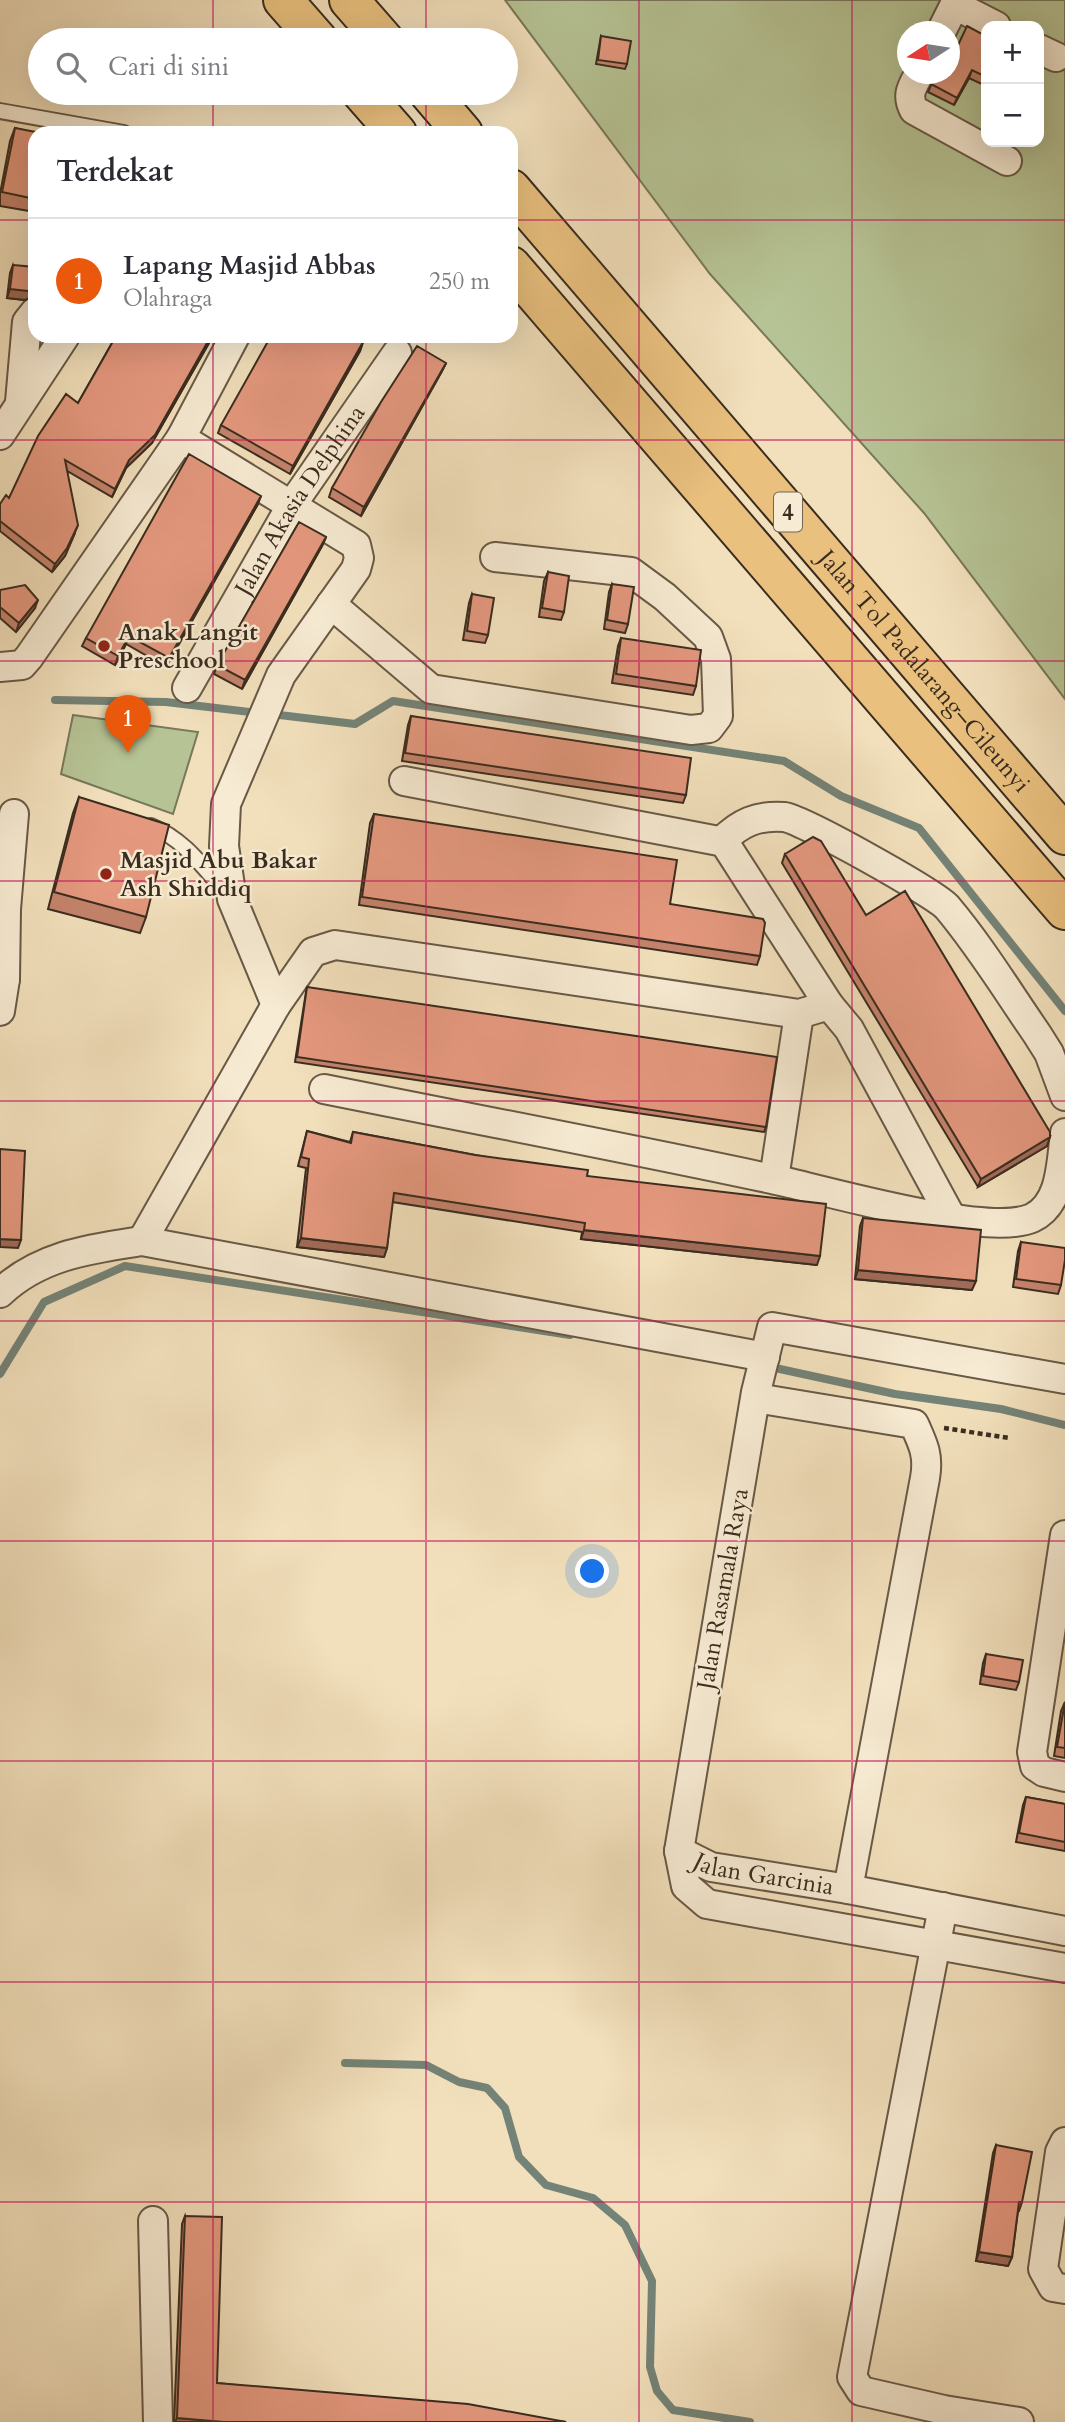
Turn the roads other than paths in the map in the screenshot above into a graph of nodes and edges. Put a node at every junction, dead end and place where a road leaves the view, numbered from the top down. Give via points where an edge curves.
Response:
1 (283, 0) edge
2 (349, 0) edge
3 (956, 2) edge
4 (946, 21) edge
5 (988, 21) edge
6 (308, 28) edge
7 (374, 28) edge
8 (914, 84) edge
9 (372, 105) edge
10 (439, 105) edge
11 (0, 111) edge
12 (85, 126) edge
13 (391, 126) edge
14 (457, 126) edge
15 (1007, 161) dead end
16 (518, 197) edge
17 (518, 274) edge
18 (28, 321) edge
19 (60, 343) edge
20 (231, 343) edge
21 (397, 353) dead end
22 (20, 405) junction
23 (0, 435) edge
24 (181, 438) junction
25 (291, 506) junction
26 (495, 557) dead end
27 (331, 604) junction
28 (0, 667) edge
29 (187, 688) dead end
30 (404, 781) dead end
31 (14, 814) dead end
32 (140, 821) edge
33 (1065, 835) edge
34 (722, 841) junction
35 (232, 900) junction
36 (1065, 910) edge
37 (3, 979) edge
38 (275, 1005) junction
39 (829, 1005) junction
40 (0, 1011) edge
41 (799, 1014) junction
42 (324, 1089) dead end
43 (1065, 1096) edge
44 (1065, 1133) edge
45 (774, 1179) junction
46 (952, 1219) junction
47 (142, 1241) junction
48 (4, 1285) edge
49 (764, 1360) junction
50 (1065, 1378) edge
51 (756, 1395) junction
52 (1065, 1535) edge
53 (1065, 1777) edge
54 (679, 1851) junction
55 (848, 1889) junction
56 (943, 1908) junction
57 (1065, 1931) edge
58 (937, 1946) junction
59 (1065, 1968) edge
60 (1065, 2142) edge
61 (153, 2221) dead end
62 (1065, 2289) edge
63 (158, 2422) edge
64 (1019, 2422) edge

1 - 6 highway
2 - 7 highway
3 - 4 street
3 - 5 street
8 - 15 street via 909,101 914,110
9 - 13 highway
10 - 14 highway
11 - 12 lane
16 - 33 highway, Jalan Tol Padalarang–Cileunyi / 4
17 - 36 highway, Jalan Tol Padalarang–Cileunyi / 4
18 - 22 street
19 - 22 street
20 - 24 street
21 - 25 street, Jalan Akasia Delphina
22 - 23 street
24 - 25 street
24 - 28 street via 29,657 22,665
25 - 27 street via 359,551 356,569
25 - 29 street, Jalan Akasia Delphina
26 - 27 street via 631,572 708,637 716,659 719,716 709,728 691,730 431,689
27 - 35 street via 281,675 226,804 224,846
30 - 34 street
31 - 37 street
32 - 35 lane via 183,844
34 - 39 street
34 - 43 street via 737,826 758,817 787,817 946,905 1049,1053
35 - 38 street
37 - 40 street
38 - 41 street via 313,952 335,945
38 - 47 street
39 - 41 street
39 - 46 street via 849,1029
41 - 45 street
42 - 45 street
44 - 46 street via 1054,1197 1042,1213 1014,1222
45 - 46 street
47 - 48 street via 51,1259
47 - 49 street
49 - 50 street, Jalan Rasamala Raya via 772,1327
49 - 51 street, Jalan Rasamala Raya
51 - 54 street, Jalan Rasamala Raya
51 - 55 street via 914,1424 928,1461
52 - 53 street via 1032,1752 1035,1766
54 - 55 street, Jalan Garcinia via 711,1867
54 - 58 street, Jalan Garcinia via 686,1886 707,1904
55 - 56 street, Jalan Garcinia
56 - 57 street, Jalan Garcinia
56 - 58 street
58 - 59 street, Jalan Garcinia
58 - 64 street via 852,2377 861,2391
60 - 62 street via 1043,2269 1053,2287
61 - 63 street

